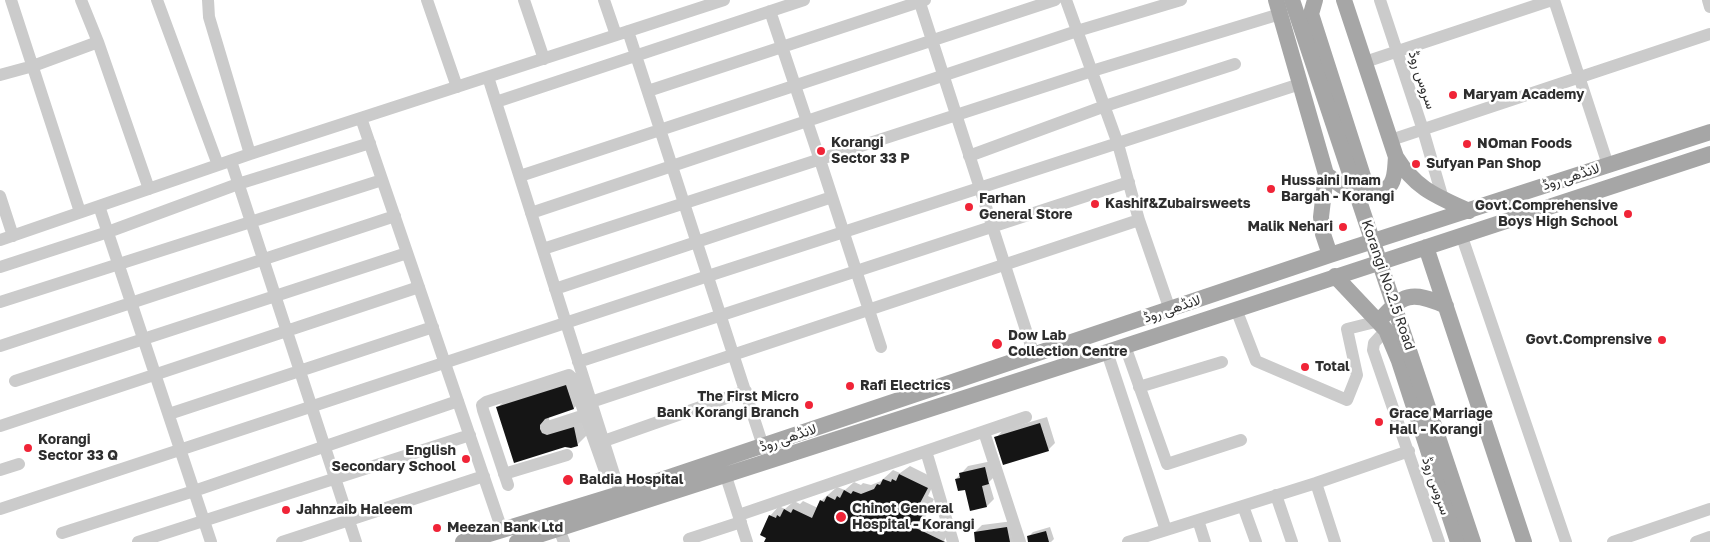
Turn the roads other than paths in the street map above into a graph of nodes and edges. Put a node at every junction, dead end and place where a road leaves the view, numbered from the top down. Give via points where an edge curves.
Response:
1 (11, 0) edge
2 (81, 0) edge
3 (157, 0) edge
4 (208, 0) edge
5 (427, 0) edge
6 (524, 0) edge
7 (604, 0) edge
8 (680, 0) edge
9 (724, 0) edge
10 (804, 0) edge
11 (1055, 0) edge
12 (1066, 0) edge
13 (1181, 0) edge
14 (1292, 0) edge
15 (1315, 0) edge
16 (1344, 0) edge
17 (1380, 0) edge
18 (1553, 0) edge
19 (1708, 0) edge
20 (921, 1) edge
21 (1278, 7) edge
22 (1710, 7) edge
23 (770, 11) junction
24 (685, 13) junction
25 (1077, 31) junction
26 (622, 33) junction
27 (1710, 34) edge
28 (932, 41) junction
29 (98, 42) junction
30 (782, 47) junction
31 (1397, 51) junction
32 (636, 56) junction
33 (544, 59) junction
34 (1365, 62) junction
35 (1235, 64) dead end
36 (33, 66) junction
37 (1092, 71) junction
38 (0, 75) edge
39 (944, 75) junction
40 (488, 77) junction
41 (1579, 78) junction
42 (1300, 84) junction
43 (794, 86) junction
44 (457, 87) junction
45 (648, 91) junction
46 (496, 102) junction
47 (1105, 106) junction
48 (956, 115) junction
49 (361, 118) junction
50 (806, 120) junction
51 (660, 130) junction
52 (1423, 130) junction
53 (1710, 132) edge
54 (1391, 140) junction
55 (370, 143) junction
56 (1118, 144) junction
57 (250, 154) junction
58 (1710, 154) edge
59 (969, 156) junction
60 (1396, 157) junction
61 (231, 160) junction
62 (820, 160) junction
63 (218, 165) junction
64 (1608, 165) junction
65 (672, 166) junction
66 (1326, 174) junction
67 (520, 176) junction
68 (382, 180) junction
69 (1129, 182) junction
70 (238, 184) junction
71 (149, 188) junction
72 (980, 189) junction
73 (1369, 195) junction
74 (0, 196) edge
75 (832, 197) junction
76 (1443, 199) junction
77 (684, 204) junction
78 (99, 206) junction
79 (1469, 211) junction
80 (80, 212) junction
81 (532, 213) junction
82 (395, 216) junction
83 (1139, 220) junction
84 (251, 221) junction
85 (993, 227) junction
86 (108, 232) junction
87 (843, 233) junction
88 (13, 236) junction
89 (1462, 237) junction
90 (0, 240) edge
91 (697, 242) junction
92 (1426, 247) junction
93 (543, 249) junction
94 (407, 253) junction
95 (1330, 255) junction
96 (264, 259) junction
97 (119, 264) junction
98 (1005, 264) junction
99 (0, 267) edge
100 (856, 272) junction
101 (708, 276) junction
102 (1335, 276) junction
103 (419, 287) junction
104 (555, 289) junction
105 (276, 296) junction
106 (0, 302) edge
107 (132, 302) junction
108 (1446, 306) junction
109 (1236, 309) junction
110 (868, 310) junction
111 (1170, 310) junction
112 (721, 316) junction
113 (566, 323) junction
114 (1382, 326) junction
115 (433, 327) junction
116 (287, 331) junction
117 (144, 340) junction
118 (0, 346) edge
119 (1125, 346) junction
120 (881, 347) dead end
121 (1107, 352) junction
122 (734, 354) junction
123 (1034, 355) junction
124 (578, 362) junction
125 (1222, 362) dead end
126 (446, 363) junction
127 (1380, 370) junction
128 (301, 372) junction
129 (156, 374) junction
130 (1357, 375) junction
131 (15, 381) dead end
132 (1140, 387) junction
133 (746, 391) junction
134 (458, 401) junction
135 (591, 402) junction
136 (312, 407) junction
137 (169, 414) junction
138 (585, 415) junction
139 (1026, 417) dead end
140 (0, 426) edge
141 (548, 427) dead end
142 (984, 432) junction
143 (470, 435) junction
144 (1241, 440) dead end
145 (604, 441) junction
146 (764, 446) junction
147 (325, 447) junction
148 (181, 450) junction
149 (926, 451) junction
150 (1408, 451) junction
151 (567, 455) dead end
152 (18, 464) dead end
153 (723, 467) junction
154 (608, 468) junction
155 (0, 470) edge
156 (484, 476) junction
157 (336, 478) junction
158 (1316, 483) junction
159 (194, 491) junction
160 (617, 494) junction
161 (1276, 495) junction
162 (1244, 506) junction
163 (0, 509) edge
164 (1710, 510) edge
165 (740, 518) junction
166 (349, 520) junction
167 (1198, 520) junction
168 (204, 521) junction
169 (502, 530) junction
170 (1166, 530) junction
171 (62, 533) dead end
172 (562, 535) edge
173 (1710, 537) edge
174 (1151, 538) edge
175 (689, 539) dead end
176 (138, 542) edge
177 (211, 542) edge
178 (282, 542) edge
179 (356, 542) edge
180 (463, 542) edge
181 (517, 542) edge
182 (748, 542) edge
183 (953, 542) edge
184 (1020, 542) edge
185 (1128, 542) edge
186 (1205, 542) edge
187 (1256, 542) edge
188 (1292, 542) edge
189 (1335, 542) edge
190 (1439, 542) edge
191 (1458, 542) edge
192 (1474, 542) edge
193 (1524, 542) edge
194 (1566, 542) edge
195 (1613, 542) edge
196 (1696, 542) edge

1 - 36 street
2 - 29 street
3 - 63 street
4 - 57 street via 210,18
5 - 44 street
6 - 33 street
7 - 26 street
8 - 24 street
9 - 24 street
10 - 23 street
11 - 28 street
12 - 25 street
13 - 25 street
14 - 192 main road, Korangi No.2.5 Road, bridge
15 - 73 main road via 1311,14
16 - 34 main road
17 - 31 street, سروس روڈ
18 - 31 street
18 - 41 street
19 - 22 street
20 - 28 street
20 - 30 street
21 - 37 street
21 - 42 main road
23 - 30 street
23 - 32 street
24 - 26 street
25 - 37 street
25 - 39 street
26 - 32 street
26 - 33 street
27 - 41 street
28 - 39 street
28 - 43 street
29 - 36 street
29 - 71 street
30 - 43 street
30 - 45 street
31 - 34 street
31 - 52 street, سروس روڈ
32 - 45 street
32 - 46 street
33 - 40 street
34 - 54 main road
35 - 47 street
36 - 38 street
36 - 80 street
37 - 47 street
37 - 48 street
39 - 48 street
39 - 50 street
40 - 44 street
40 - 46 street
41 - 52 street
41 - 64 street
42 - 56 street
42 - 66 main road
43 - 50 street
43 - 51 street
44 - 49 street
45 - 51 street
46 - 67 street
47 - 56 street
47 - 59 street
48 - 59 street
48 - 62 street
49 - 55 street
49 - 57 street
50 - 62 street
50 - 65 street
51 - 65 street
51 - 67 street
52 - 54 street
52 - 76 street, سروس روڈ
53 - 64 main road, لانڈھی روڈ
54 - 60 main road
55 - 68 street
55 - 70 street
56 - 69 street
56 - 72 street
57 - 61 street
58 - 89 main road, لانڈھی روڈ
59 - 72 street
60 - 73 main road via 1391,184
60 - 76 main road via 1416,182
61 - 63 street
61 - 70 street
62 - 75 street
62 - 77 street
63 - 71 street
64 - 79 main road, لانڈھی روڈ
65 - 77 street
65 - 81 street
66 - 73 main road via 1351,192
66 - 95 main road via 1322,217
67 - 81 street
68 - 82 street
68 - 84 street
69 - 83 street
69 - 85 street
70 - 84 street
70 - 86 street
71 - 78 street
72 - 85 street
72 - 87 street
74 - 88 street
75 - 87 street
75 - 91 street
76 - 79 main road
77 - 91 street
77 - 93 street
78 - 80 street
78 - 86 street
79 - 95 main road, لانڈھی روڈ
80 - 88 street
81 - 93 street
82 - 94 street
82 - 96 street
83 - 98 street
83 - 111 street
84 - 96 street
84 - 97 street
85 - 98 street
85 - 100 street
86 - 97 street
86 - 99 street
87 - 100 street
87 - 101 street
88 - 90 street
89 - 92 main road, لانڈھی روڈ
89 - 194 street
91 - 101 street
91 - 104 street
92 - 102 main road, لانڈھی روڈ
92 - 108 main road
93 - 104 street
94 - 103 street
94 - 105 street
95 - 111 main road, لانڈھی روڈ
96 - 105 street
96 - 107 street
97 - 106 street
97 - 107 street
98 - 110 street
98 - 123 street
100 - 110 street
100 - 112 street
101 - 112 street
101 - 113 street
102 - 109 main road, لانڈھی روڈ
102 - 114 main road
103 - 115 street
103 - 116 street
104 - 113 street
105 - 116 street
105 - 117 street
107 - 117 street
107 - 118 street
108 - 114 main road via 1428,298 1410,296 1396,303
108 - 193 main road
109 - 119 main road, لانڈھی روڈ
109 - 130 street via 1256,361 1347,400
110 - 120 street
110 - 122 street
111 - 123 main road, لانڈھی روڈ
112 - 122 street
112 - 124 street
113 - 124 street
113 - 126 street
114 - 127 street, سروس روڈ via 1373,350
114 - 130 street via 1347,329
114 - 191 main road via 1400,361
115 - 126 street
115 - 128 street
116 - 128 street
116 - 129 street
117 - 129 street
117 - 131 street
119 - 121 main road, لانڈھی روڈ
119 - 132 street
121 - 153 main road, لانڈھی روڈ
121 - 170 street
122 - 133 street
122 - 135 street
123 - 146 main road, لانڈھی روڈ
124 - 135 street
125 - 132 street
126 - 134 street
126 - 136 street
127 - 130 street
127 - 150 street, سروس روڈ
128 - 136 street
128 - 137 street
129 - 137 street
129 - 140 street
132 - 144 street via 1167,464
133 - 145 street
133 - 146 street
134 - 143 street
134 - 147 street
135 - 145 street
136 - 147 street
136 - 148 street
137 - 148 street
138 - 141 street
138 - 151 street via 569,375 482,405 506,479
138 - 154 street
139 - 142 street
142 - 149 street
142 - 184 street
143 - 156 street
143 - 157 street
145 - 154 street
146 - 153 main road, لانڈھی روڈ
147 - 157 street
147 - 159 street
148 - 159 street
148 - 163 street
149 - 165 street
149 - 183 street
150 - 158 street
150 - 190 street, سروس روڈ
152 - 155 street
153 - 160 main road, لانڈھی روڈ
153 - 165 street
153 - 172 main road, لانڈھی روڈ
154 - 160 street
156 - 166 street
156 - 169 street
157 - 166 street
157 - 168 street
158 - 161 street
158 - 189 street
159 - 168 street
159 - 171 street
160 - 169 main road, لانڈھی روڈ
161 - 162 street
161 - 188 street
162 - 167 street
162 - 187 street
164 - 195 street
165 - 175 street
165 - 182 street
166 - 178 street
166 - 179 street
167 - 170 street
167 - 186 street
168 - 176 street
168 - 177 street
169 - 180 main road, لانڈھی روڈ
170 - 174 street
172 - 181 main road, لانڈھی روڈ
173 - 196 street
174 - 185 street

